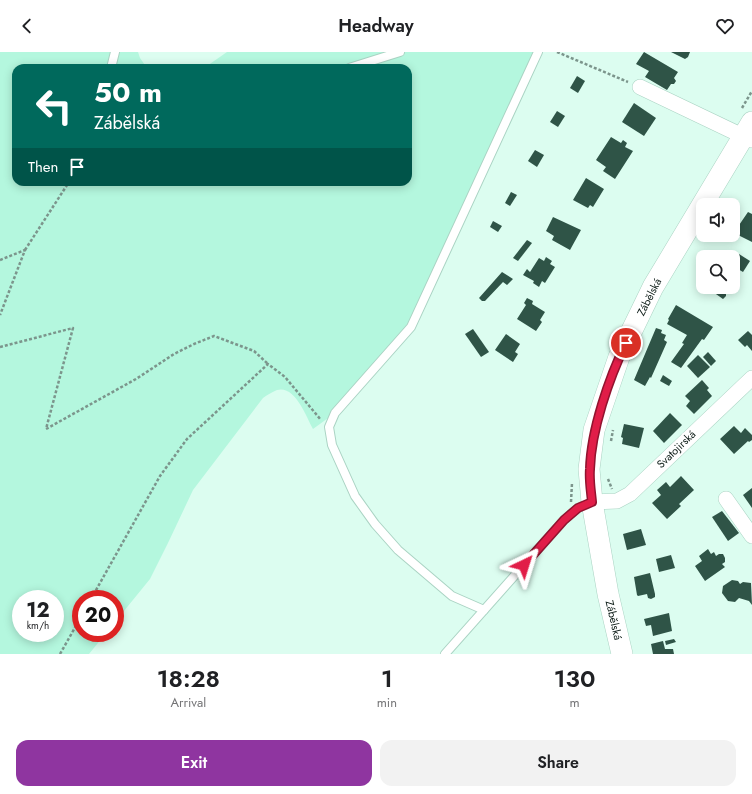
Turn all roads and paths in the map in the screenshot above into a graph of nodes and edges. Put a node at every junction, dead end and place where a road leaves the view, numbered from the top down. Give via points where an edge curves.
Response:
1 (114, 52) edge
2 (400, 52) edge
3 (538, 52) edge
4 (557, 52) edge
5 (112, 64) edge
6 (362, 64) edge
7 (640, 87) joint
8 (749, 133) edge
9 (66, 186) edge
10 (26, 250) junction
11 (0, 260) edge
12 (0, 315) edge
13 (0, 347) edge
14 (268, 364) junction
15 (752, 378) edge
16 (329, 427) junction
17 (613, 429) dead end
18 (610, 443) dead end
19 (607, 477) dead end
20 (726, 499) dead end
21 (617, 501) junction
22 (592, 502) junction
23 (752, 536) edge
24 (96, 590) edge
25 (484, 610) junction
26 (72, 633) edge
27 (60, 654) edge
28 (445, 654) edge
29 (622, 654) edge

1 - 5 lane
2 - 6 lane
3 - 16 lane via 411,327 335,413
4 - 7 path
7 - 8 street
8 - 22 main road, Zábělská via 653,287 619,357 594,430 590,469
9 - 10 path
10 - 11 path
10 - 12 path
13 - 14 path via 73,328 46,429 136,379 174,354 214,336 254,351
14 - 16 path via 285,377 316,416
14 - 24 path via 187,439 160,476
15 - 21 street, Svatojirská via 630,494
16 - 25 lane via 332,445 355,496 375,524 398,550 452,596
17 - 18 path
19 - 21 path
20 - 23 street
21 - 22 street, Svatojirská
22 - 25 lane via 578,508 564,520
22 - 29 main road, Zábělská via 608,594
25 - 28 lane
26 - 27 path

